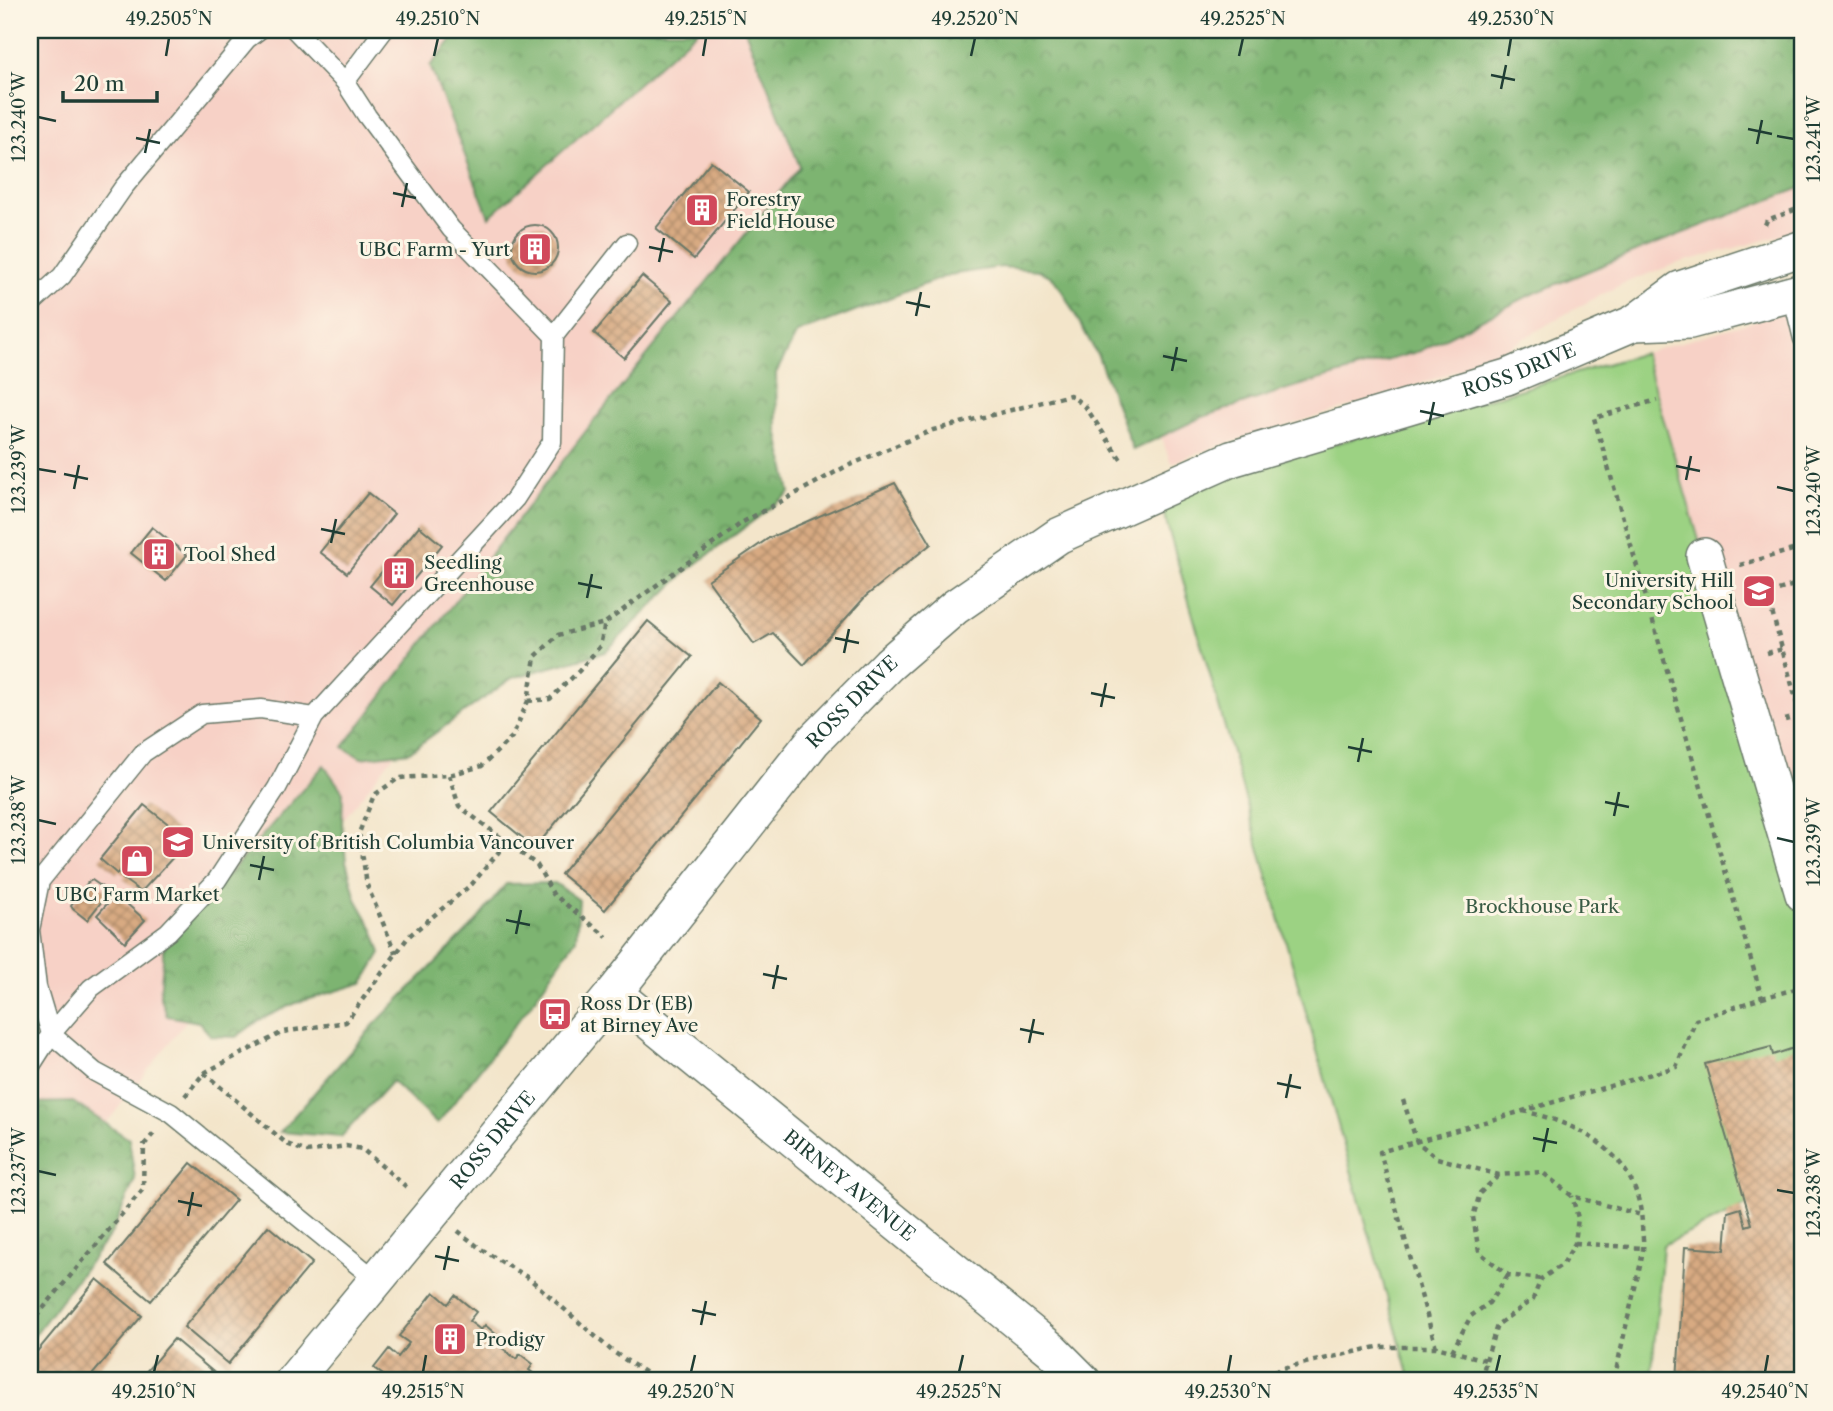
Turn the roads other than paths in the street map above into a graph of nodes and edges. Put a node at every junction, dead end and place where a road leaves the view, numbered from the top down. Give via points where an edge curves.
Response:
1 (259, 30) edge
2 (295, 30) edge
3 (384, 30) edge
4 (345, 82) junction
5 (627, 243) dead end
6 (1803, 248) edge
7 (1798, 293) edge
8 (30, 305) edge
9 (1634, 323) junction
10 (554, 336) junction
11 (1803, 339) edge
12 (1707, 565) road end
13 (314, 718) junction
14 (1803, 894) edge
15 (614, 993) junction
16 (51, 1034) junction
17 (30, 1067) edge
18 (376, 1280) junction
19 (293, 1381) edge
20 (1083, 1381) edge

1 - 8 lane via 122,188 62,276
2 - 4 lane
3 - 4 lane
4 - 10 lane via 451,229
5 - 10 lane
6 - 9 street, ROSS DRIVE via 1680,289
7 - 9 street, ROSS DRIVE via 1690,321
7 - 11 lane
9 - 15 street, ROSS DRIVE via 1507,377 1231,459 1058,536 955,607 889,664 813,741
10 - 13 lane via 552,442 515,499
12 - 14 street
13 - 16 lane via 277,788 217,880 168,932 91,988
13 - 16 lane via 261,709 202,714 143,753 40,881 30,930 37,987
15 - 18 street, ROSS DRIVE
15 - 20 street, BIRNEY AVENUE via 1052,1350
16 - 17 lane
16 - 18 lane via 95,1072 171,1113
18 - 19 street, ROSS DRIVE

